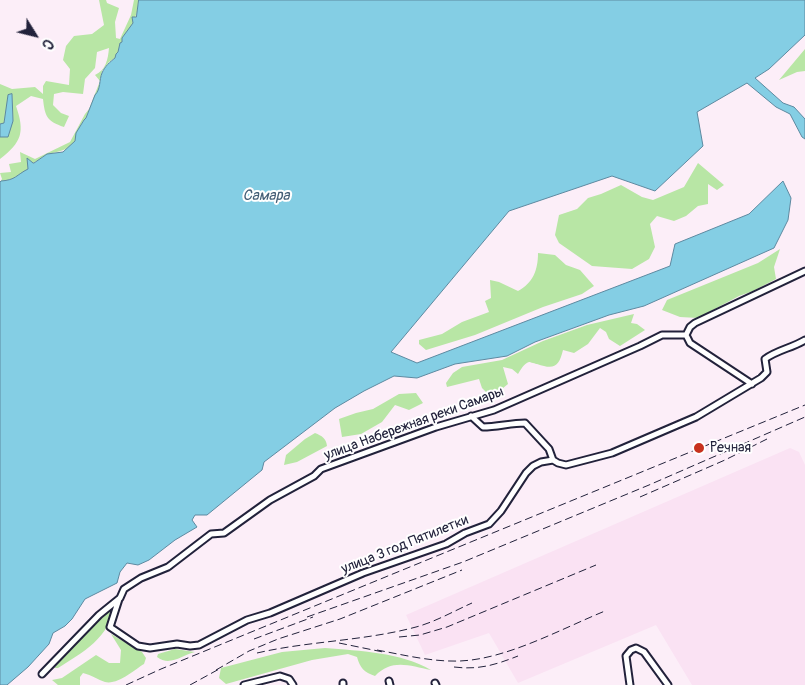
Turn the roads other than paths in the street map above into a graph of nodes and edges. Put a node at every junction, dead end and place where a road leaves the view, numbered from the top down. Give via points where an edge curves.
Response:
1 (805, 271) edge
2 (686, 335) junction
3 (805, 340) edge
4 (752, 384) junction
5 (471, 416) junction
6 (553, 460) junction
7 (120, 598) junction
8 (42, 674) dead end
9 (244, 685) edge
10 (293, 685) edge
11 (630, 685) edge
12 (668, 685) edge

1 - 2 street via 695,323
2 - 4 street via 690,343
2 - 5 street, улица Набережная реки Самары via 662,335 494,410
3 - 4 street, улица 3 год Пятилетки via 764,359 766,372
4 - 6 street, улица 3 год Пятилетки via 696,417 612,453 566,465
5 - 6 street via 483,427 525,423 549,449
5 - 7 street, улица Набережная реки Самары via 321,469 224,533 211,534 168,567 141,578 124,589
6 - 7 street, улица 3 год Пятилетки via 533,466 489,524 446,544 363,573 247,620 199,645 138,646 110,627
7 - 8 street, улица Набережная реки Самары
9 - 10 street via 280,676 289,679
11 - 12 street via 626,656 636,648 644,652

